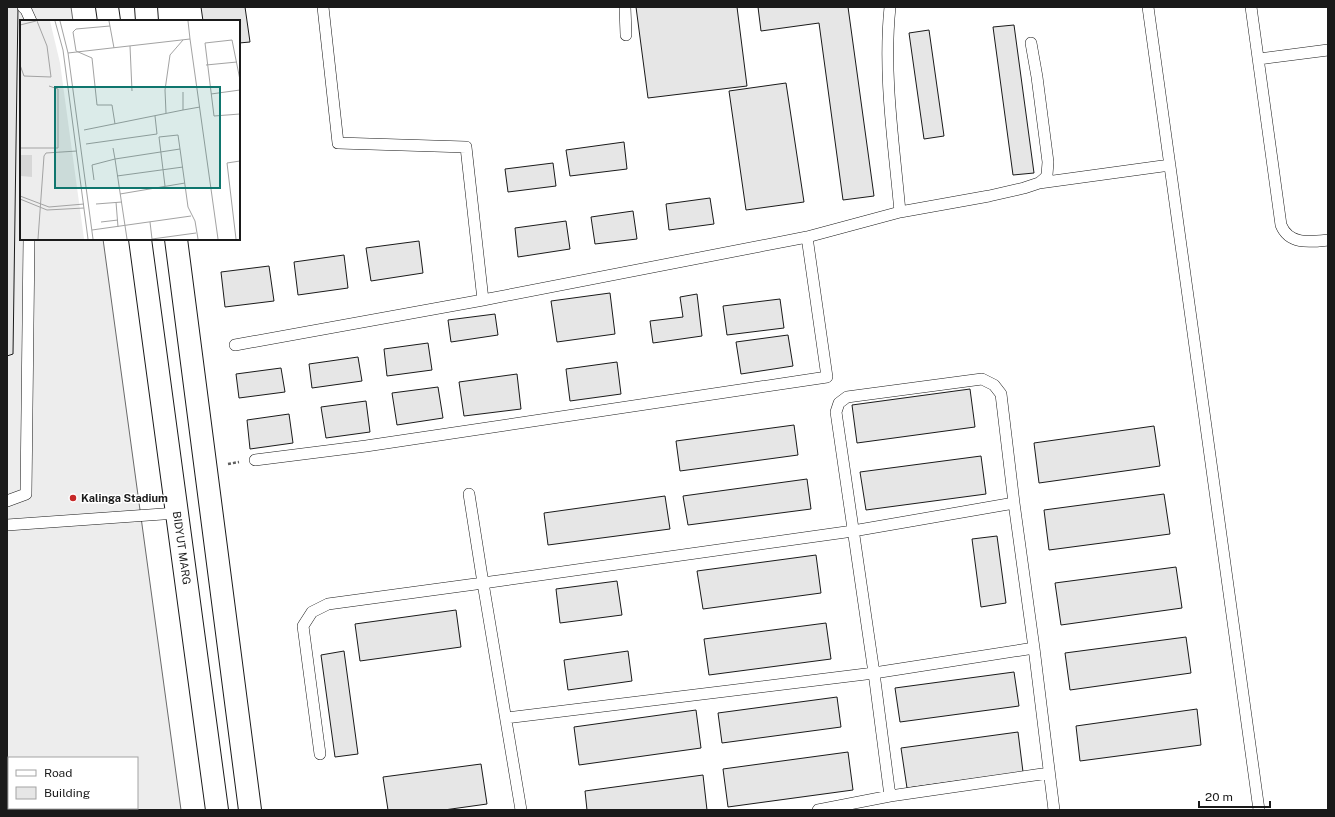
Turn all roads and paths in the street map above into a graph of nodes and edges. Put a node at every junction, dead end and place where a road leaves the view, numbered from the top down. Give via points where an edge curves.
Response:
1 (23, 7) edge
2 (107, 7) edge
3 (146, 7) edge
4 (323, 7) edge
5 (625, 7) edge
6 (890, 7) edge
7 (1148, 7) edge
8 (1251, 7) edge
9 (31, 20) edge
10 (109, 20) edge
11 (147, 20) edge
12 (626, 35) dead end
13 (1031, 43) dead end
14 (1328, 50) edge
15 (1259, 59) junction
16 (1170, 165) junction
17 (1038, 183) junction
18 (900, 212) junction
19 (807, 237) junction
20 (29, 240) edge
21 (140, 240) edge
22 (176, 240) edge
23 (1328, 240) edge
24 (483, 300) junction
25 (235, 345) dead end
26 (255, 460) dead end
27 (469, 494) dead end
28 (7, 501) edge
29 (1014, 503) junction
30 (177, 513) junction
31 (7, 525) edge
32 (853, 531) junction
33 (483, 583) junction
34 (1034, 648) junction
35 (874, 674) junction
36 (506, 718) junction
37 (320, 754) dead end
38 (1048, 773) junction
39 (890, 796) junction
40 (216, 810) edge
41 (250, 810) edge
42 (521, 810) edge
43 (818, 810) edge
44 (1054, 810) edge
45 (1259, 810) edge

1 - 9 lane
2 - 10 main road
3 - 11 main road
4 - 24 lane via 338,144 466,147
5 - 12 lane
6 - 18 lane via 888,75
7 - 16 lane
8 - 15 lane
13 - 17 lane via 1048,162 1047,174
14 - 15 lane
15 - 23 lane via 1283,231 1301,241
16 - 17 lane
16 - 45 lane
17 - 18 lane via 988,196
18 - 19 lane
19 - 24 lane
19 - 26 lane via 827,377 366,446
20 - 28 lane via 26,494
21 - 30 main road, BIDYUT MARG
22 - 41 main road
24 - 25 lane
27 - 33 lane
29 - 32 lane
29 - 32 lane via 1001,394 994,385 982,379 847,397 839,403 836,412
29 - 34 lane
30 - 31 lane
30 - 40 main road, BIDYUT MARG
32 - 33 lane
32 - 35 lane
33 - 36 lane
33 - 37 lane via 328,604 312,612 302,626
34 - 35 lane
34 - 38 lane
35 - 36 lane
35 - 39 lane
36 - 42 lane
38 - 39 lane
38 - 44 lane
39 - 43 lane

